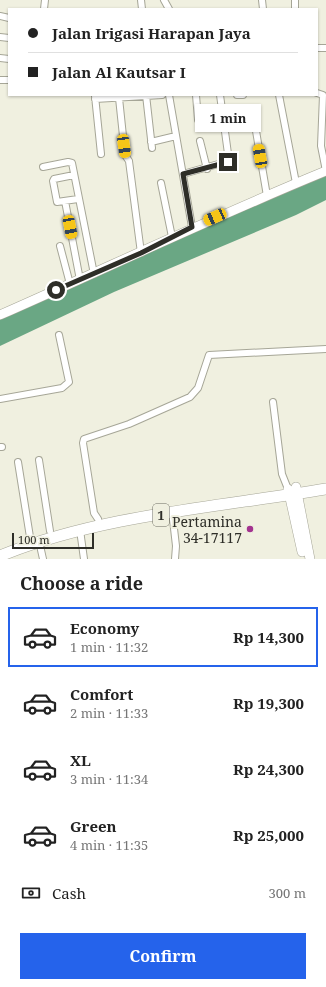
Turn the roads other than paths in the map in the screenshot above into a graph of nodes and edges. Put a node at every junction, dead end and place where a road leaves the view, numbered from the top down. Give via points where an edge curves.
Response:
1 (318, 93) edge
2 (146, 96) edge
3 (169, 96) edge
4 (196, 96) edge
5 (220, 96) edge
6 (279, 96) edge
7 (95, 97) edge
8 (120, 97) edge
9 (198, 120) dead end
10 (256, 131) dead end
11 (176, 136) junction
12 (200, 141) dead end
13 (101, 154) dead end
14 (43, 167) dead end
15 (207, 169) junction
16 (326, 171) edge
17 (183, 174) junction
18 (74, 175) junction
19 (161, 183) dead end
20 (296, 183) junction
21 (268, 196) junction
22 (78, 199) junction
23 (65, 201) junction
24 (192, 227) junction
25 (172, 237) junction
26 (60, 246) dead end
27 (141, 253) junction
28 (94, 274) junction
29 (80, 280) junction
30 (70, 284) junction
31 (0, 315) edge
32 (59, 335) dead end
33 (326, 349) edge
34 (0, 399) edge
35 (273, 402) dead end
36 (39, 460) dead end
37 (18, 462) dead end
38 (326, 482) edge
39 (326, 489) edge
40 (292, 491) junction
41 (172, 510) junction
42 (98, 519) junction
43 (80, 530) junction
44 (50, 531) junction
45 (34, 539) junction
46 (0, 554) edge
47 (43, 559) edge
48 (84, 559) edge
49 (175, 559) edge
50 (304, 559) edge
51 (310, 559) edge

1 - 16 street via 323,95 321,146
2 - 8 street
2 - 11 street via 152,145
3 - 11 street
4 - 9 street
5 - 15 street via 229,161
6 - 20 street
7 - 8 street
7 - 13 street
8 - 27 street via 125,151 129,161
10 - 21 street
11 - 17 street
12 - 15 street
14 - 18 street via 71,162
15 - 17 street
16 - 20 street
17 - 24 street
18 - 22 street
18 - 23 street via 53,180 57,202
19 - 25 street
20 - 21 street
21 - 24 street
22 - 23 street
22 - 28 street
23 - 29 street
24 - 25 street
25 - 27 street
26 - 30 street
27 - 28 street
28 - 29 street
29 - 30 street
30 - 31 street
32 - 34 street via 68,385
33 - 42 street via 209,355 198,388 190,397 129,424 84,439 90,493
35 - 40 street via 282,474
36 - 44 street
37 - 45 street
38 - 40 highway, 1
39 - 40 highway, 1
40 - 41 highway, 1
40 - 50 street
40 - 51 street
41 - 42 highway, 1
41 - 43 highway, 1
41 - 49 street
42 - 44 highway, 1
43 - 45 highway, 1
43 - 48 street
44 - 45 highway, 1
45 - 46 highway, 1
45 - 47 street

